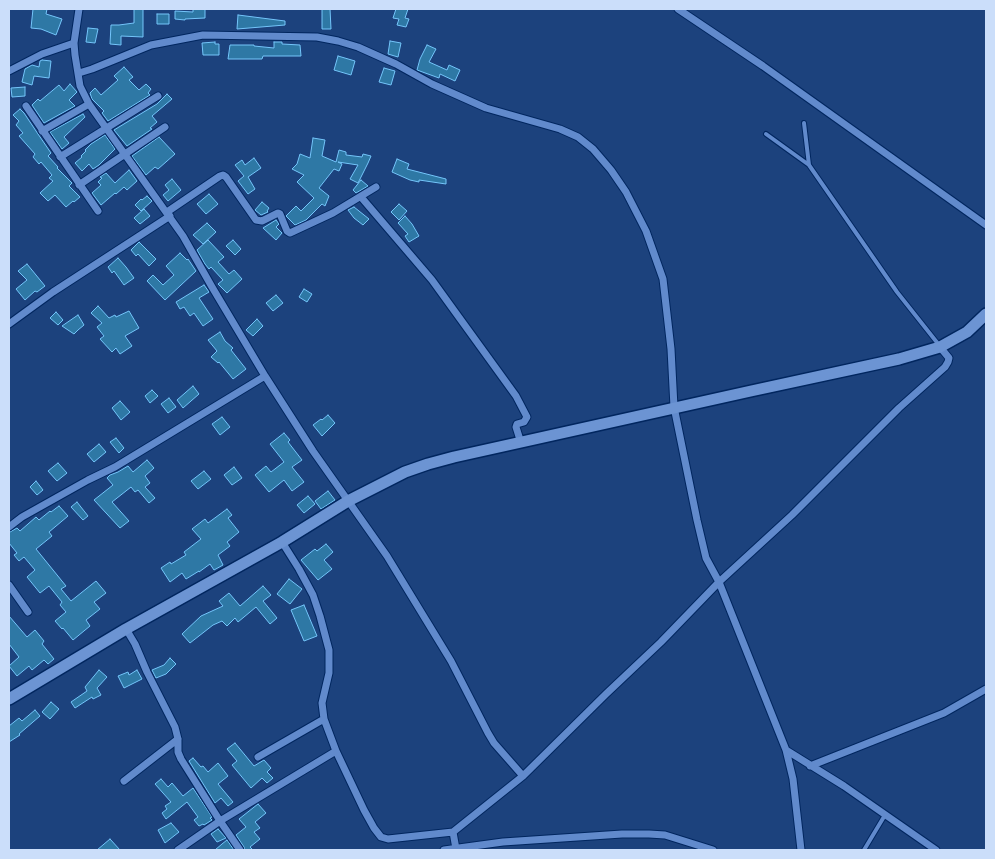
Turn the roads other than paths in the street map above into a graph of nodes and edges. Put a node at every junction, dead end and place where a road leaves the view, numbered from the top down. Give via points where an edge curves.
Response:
1 (78, 9) edge
2 (678, 9) edge
3 (74, 43) junction
4 (9, 70) edge
5 (79, 73) junction
6 (158, 96) dead end
7 (90, 104) junction
8 (26, 106) dead end
9 (804, 123) dead end
10 (166, 127) dead end
11 (107, 129) junction
12 (42, 131) junction
13 (766, 134) dead end
14 (125, 155) junction
15 (60, 157) junction
16 (809, 165) junction
17 (80, 185) junction
18 (376, 187) dead end
19 (361, 197) junction
20 (98, 211) dead end
21 (168, 214) junction
22 (986, 225) edge
23 (986, 314) edge
24 (9, 324) edge
25 (940, 347) junction
26 (265, 376) junction
27 (674, 408) junction
28 (521, 443) junction
29 (348, 501) junction
30 (9, 527) edge
31 (282, 542) junction
32 (720, 582) junction
33 (9, 585) edge
34 (28, 612) dead end
35 (126, 629) junction
36 (986, 689) edge
37 (9, 700) edge
38 (324, 719) junction
39 (178, 739) junction
40 (786, 750) junction
41 (336, 751) junction
42 (258, 757) dead end
43 (810, 766) junction
44 (523, 776) junction
45 (124, 781) dead end
46 (885, 814) junction
47 (220, 821) junction
48 (453, 832) junction
49 (456, 849) junction
50 (178, 850) edge
51 (240, 850) edge
52 (444, 850) edge
53 (712, 850) edge
54 (801, 850) edge
55 (864, 850) edge
56 (936, 850) edge

1 - 3 street
2 - 22 street
3 - 4 street
3 - 5 street
5 - 7 street via 80,86
5 - 27 street via 151,45 203,35 317,37 358,47 486,108 578,137 611,170 646,231 663,279
6 - 11 street
7 - 11 street
7 - 12 street
8 - 12 street
9 - 16 lane
10 - 14 street
11 - 14 street
11 - 15 street
12 - 15 street
13 - 16 lane
14 - 17 street
14 - 21 street
15 - 17 street
16 - 25 lane via 897,292
17 - 20 street
18 - 19 street
19 - 21 street via 288,233 278,213 262,221 256,220 226,177 221,175
19 - 28 street via 432,280 516,396 527,417 516,427
21 - 24 street
21 - 26 street
23 - 25 main road via 967,332
25 - 27 main road via 899,359
25 - 32 street via 949,358 945,367
26 - 29 street
26 - 30 street
27 - 28 main road
27 - 32 street via 706,558
28 - 29 main road via 454,457 404,472
29 - 31 main road
29 - 44 street via 387,556 451,661 494,743
31 - 35 main road
31 - 38 street via 313,595 329,650 322,703
32 - 40 street
32 - 44 street
33 - 34 street
35 - 37 main road
35 - 39 street
36 - 43 street via 944,712
38 - 41 street
38 - 42 street
39 - 45 street
39 - 47 street via 181,759
40 - 43 street
40 - 54 street via 794,779
41 - 47 street
41 - 48 street via 364,810 381,837
43 - 46 street
44 - 48 street
46 - 55 lane
46 - 56 street
47 - 50 street
47 - 51 street
48 - 49 street
49 - 52 street
49 - 53 street via 503,842 649,834 665,835

